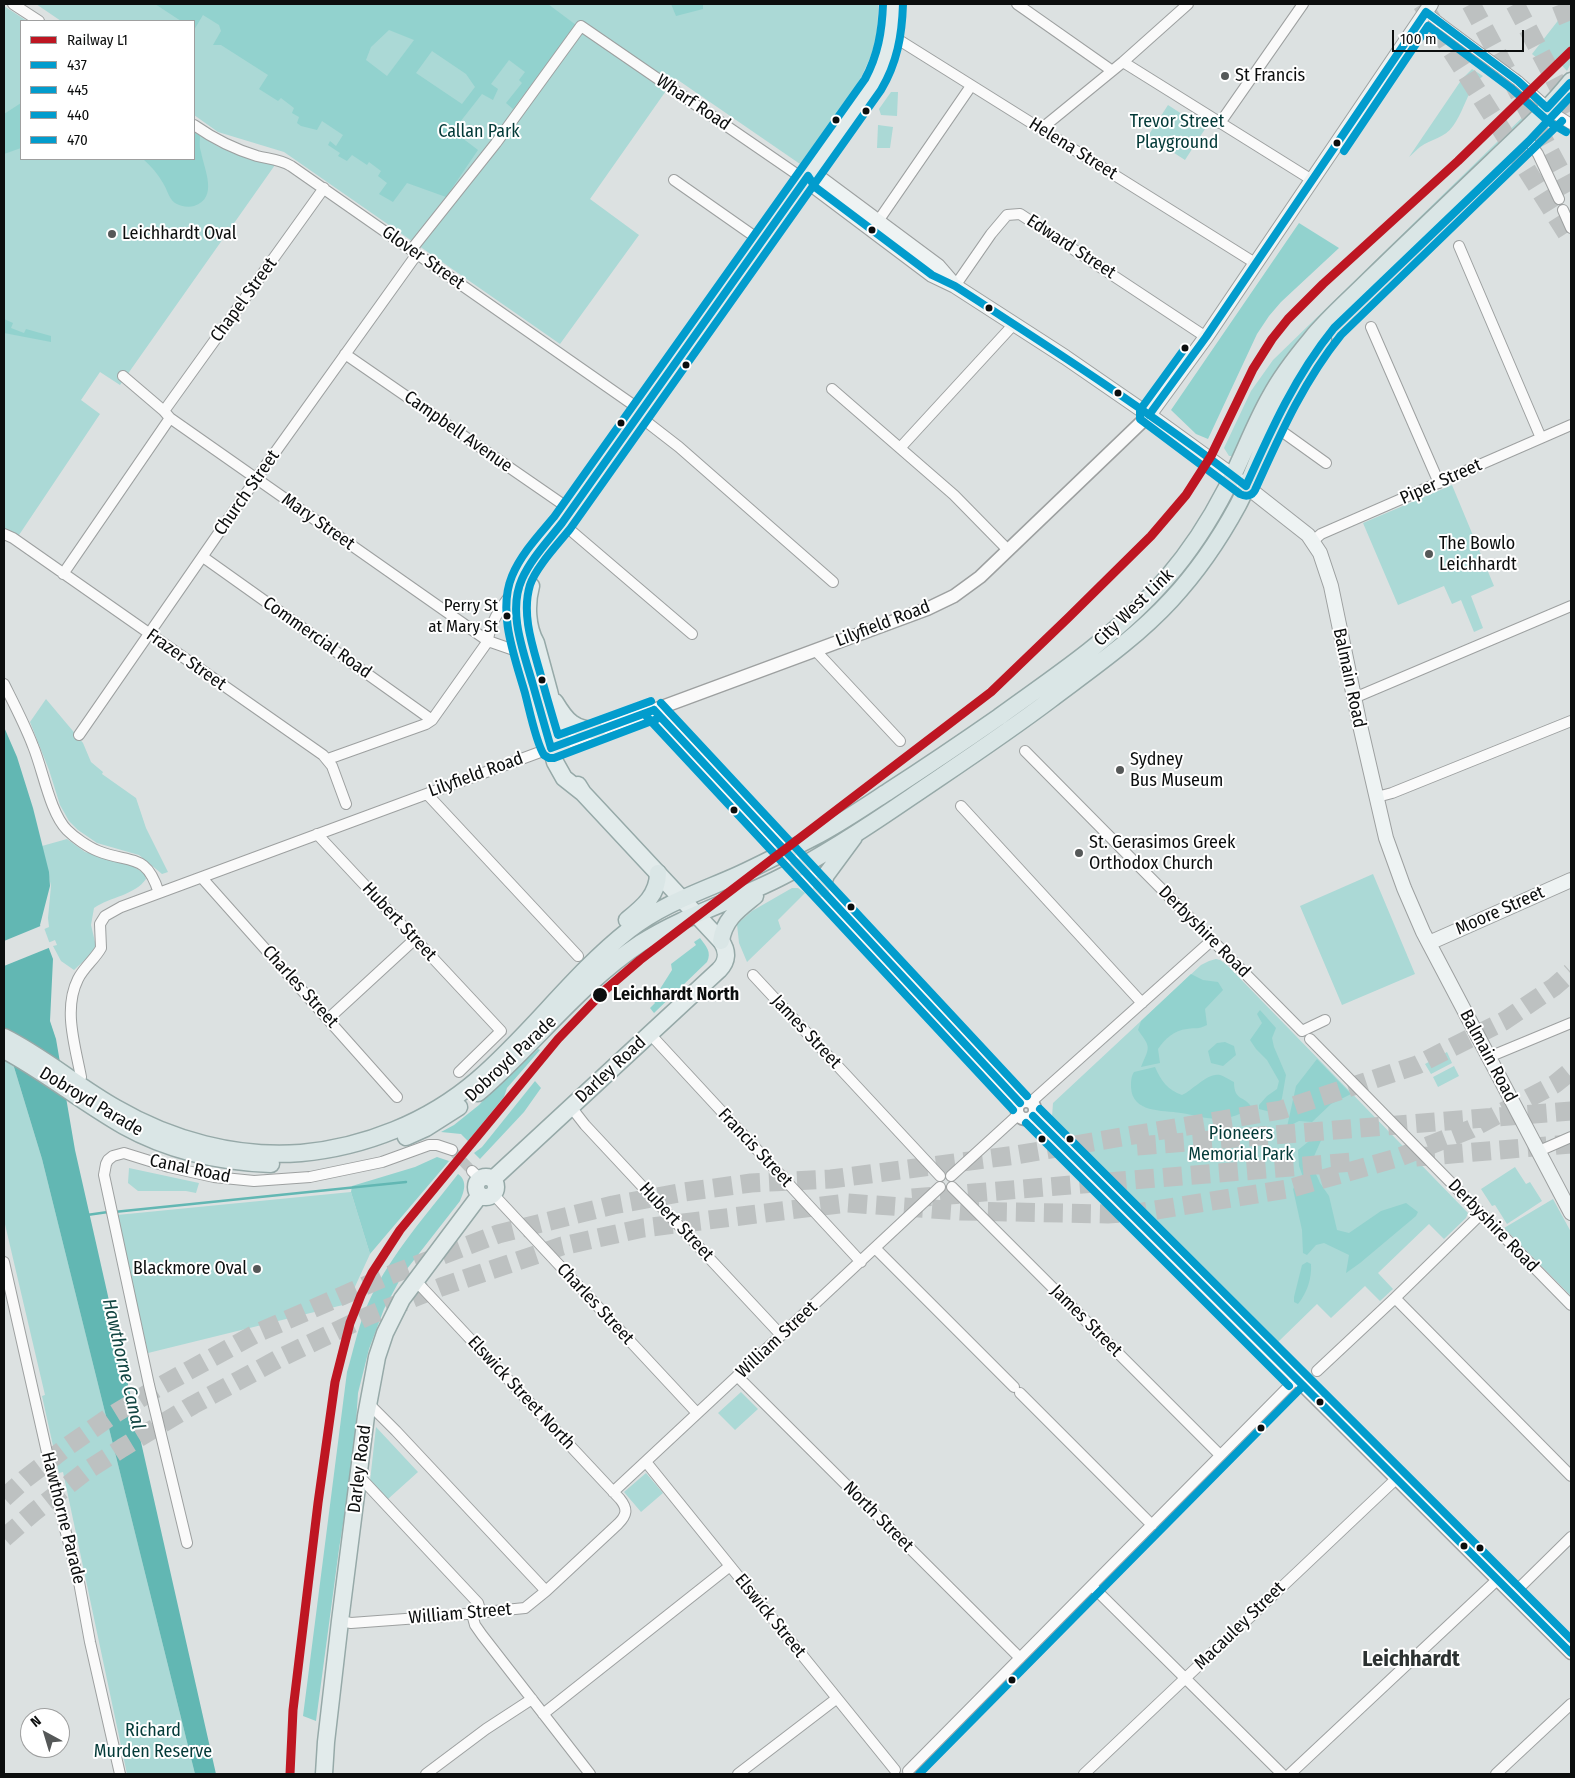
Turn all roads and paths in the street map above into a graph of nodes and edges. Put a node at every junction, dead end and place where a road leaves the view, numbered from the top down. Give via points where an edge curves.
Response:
1 (13, 4) edge
2 (893, 4) edge
3 (1017, 4) edge
4 (1188, 4) edge
5 (1303, 4) edge
6 (1429, 8) edge
7 (37, 20) edge
8 (581, 26) joint
9 (891, 35) junction
10 (1123, 62) junction
11 (1111, 70) junction
12 (1571, 81) edge
13 (971, 86) junction
14 (1571, 96) edge
15 (1547, 108) junction
16 (1220, 123) junction
17 (1571, 124) edge
18 (195, 126) edge
19 (1041, 129) junction
20 (1529, 141) junction
21 (808, 176) junction
22 (674, 180) dead end
23 (1312, 180) junction
24 (324, 188) junction
25 (1559, 200) dead end
26 (1563, 210) dead end
27 (875, 226) junction
28 (1571, 228) edge
29 (762, 241) junction
30 (1459, 246) dead end
31 (414, 252) junction
32 (1255, 263) junction
33 (956, 286) junction
34 (1014, 324) junction
35 (1371, 327) dead end
36 (1206, 337) junction
37 (345, 354) junction
38 (123, 376) dead end
39 (832, 389) dead end
40 (640, 413) junction
41 (167, 415) junction
42 (1149, 415) junction
43 (1273, 425) junction
44 (1571, 425) edge
45 (1541, 438) junction
46 (900, 448) junction
47 (1326, 463) dead end
48 (1227, 471) junction
49 (256, 478) junction
50 (1439, 483) junction
51 (1246, 486) junction
52 (571, 510) junction
53 (562, 523) junction
54 (4, 534) edge
55 (1313, 540) junction
56 (1008, 550) junction
57 (203, 557) junction
58 (63, 574) junction
59 (521, 581) junction
60 (833, 582) dead end
61 (1571, 606) edge
62 (149, 634) junction
63 (692, 634) dead end
64 (488, 641) junction
65 (529, 646) junction
66 (815, 650) junction
67 (4, 684) edge
68 (549, 691) junction
69 (1354, 698) junction
70 (654, 710) junction
71 (432, 720) junction
72 (1571, 721) edge
73 (597, 732) junction
74 (79, 735) dead end
75 (900, 741) dead end
76 (556, 746) junction
77 (1025, 751) dead end
78 (330, 762) junction
79 (427, 794) junction
80 (1376, 797) junction
81 (346, 804) dead end
82 (962, 806) dead end
83 (858, 832) junction
84 (317, 834) junction
85 (785, 852) junction
86 (799, 867) junction
87 (658, 873) junction
88 (202, 878) junction
89 (1571, 880) edge
90 (762, 886) junction
91 (821, 890) junction
92 (159, 893) junction
93 (682, 898) junction
94 (697, 915) junction
95 (415, 939) junction
96 (616, 941) junction
97 (721, 941) junction
98 (1212, 941) junction
99 (1429, 942) junction
100 (578, 956) dead end
101 (753, 975) dead end
102 (1142, 1003) junction
103 (328, 1019) junction
104 (1325, 1020) dead end
105 (1571, 1022) edge
106 (650, 1034) junction
107 (4, 1037) edge
108 (1310, 1039) dead end
109 (4, 1050) edge
110 (1489, 1057) junction
111 (459, 1072) dead end
112 (81, 1077) dead end
113 (397, 1097) dead end
114 (92, 1100) junction
115 (571, 1107) junction
116 (1023, 1107) junction
117 (1571, 1137) edge
118 (452, 1150) tunnel mouth
119 (1539, 1151) junction
120 (940, 1176) junction
121 (952, 1182) junction
122 (484, 1184) junction
123 (940, 1188) junction
124 (1571, 1213) edge
125 (1481, 1214) junction
126 (875, 1248) junction
127 (4, 1262) edge
128 (861, 1262) junction
129 (415, 1280) junction
130 (1395, 1298) junction
131 (1571, 1305) edge
132 (781, 1336) junction
133 (1317, 1371) dead end
134 (737, 1376) junction
135 (1296, 1379) junction
136 (368, 1403) junction
137 (697, 1414) junction
138 (1220, 1455) junction
139 (646, 1462) junction
140 (359, 1476) junction
141 (1571, 1476) edge
142 (1396, 1479) junction
143 (613, 1492) junction
144 (626, 1508) joint
145 (1152, 1525) junction
146 (1571, 1537) edge
147 (187, 1543) dead end
148 (730, 1566) junction
149 (1497, 1580) junction
150 (1092, 1586) junction
151 (546, 1591) junction
152 (1512, 1595) junction
153 (477, 1613) junction
154 (340, 1621) junction
155 (1571, 1653) edge
156 (1020, 1658) junction
157 (1185, 1679) junction
158 (532, 1699) junction
159 (836, 1699) junction
160 (1571, 1704) edge
161 (543, 1714) junction
162 (893, 1772) edge
163 (908, 1773) edge
164 (120, 1774) edge
165 (324, 1774) edge
166 (426, 1774) edge
167 (589, 1774) edge
168 (738, 1774) edge
169 (1084, 1774) edge
170 (1282, 1774) edge
171 (1290, 1774) edge
172 (1496, 1774) edge

1 - 7 street
2 - 9 main road
3 - 11 street
4 - 10 street
5 - 16 street
6 - 15 street, bridge via 1440,23 1518,81
6 - 23 main road, Lilyfield Road
8 - 21 street, Wharf Road via 795,173
8 - 31 street, Church Street
9 - 13 street, Helena Street
9 - 21 main road via 887,57 877,77
10 - 11 street
10 - 16 street
11 - 19 street
12 - 15 highway, City West Link
13 - 19 street, Helena Street
13 - 27 street
14 - 15 highway, City West Link
15 - 17 street
15 - 20 highway, City West Link
15 - 48 highway, City West Link via 1312,338 1278,382
16 - 23 street
18 - 24 street, Glover Street via 222,143 286,163
19 - 32 street, Helena Street
20 - 25 street
20 - 43 highway, City West Link via 1334,328 1310,359
21 - 27 main road, Balmain Road via 815,187
21 - 29 main road
22 - 29 street
23 - 32 main road, Lilyfield Road
24 - 31 street, Glover Street
24 - 41 street, Chapel Street
26 - 28 street
27 - 33 main road, Balmain Road via 932,274
29 - 40 main road
30 - 45 street
31 - 37 street, Church Street
31 - 40 street, Glover Street
32 - 36 main road, Lilyfield Road
33 - 34 main road, Balmain Road
33 - 36 street, Edward Street via 1007,215 1020,214
34 - 42 main road, Balmain Road
34 - 46 street
35 - 50 street
36 - 42 main road, Lilyfield Road
37 - 49 street, Church Street
37 - 52 street, Campbell Avenue
38 - 41 street, Mary Street
39 - 46 street
40 - 52 main road
40 - 60 street, Glover Street
41 - 49 street, Mary Street
41 - 58 street, Chapel Street
42 - 48 main road, Balmain Road
42 - 56 street, Lilyfield Road
43 - 47 street
43 - 51 highway, City West Link
44 - 45 street, Piper Street
45 - 50 street, Piper Street
46 - 56 street via 954,495
48 - 51 main road, Balmain Road
48 - 85 highway, City West Link via 1203,531 1161,587 1125,622 946,754 833,827
49 - 57 street, Church Street
49 - 64 street, Mary Street
50 - 55 street, Piper Street
51 - 55 main road, Balmain Road
51 - 83 highway, City West Link via 1207,556 1142,629 998,738
52 - 53 main road
53 - 59 main road
53 - 63 street
53 - 65 main road via 538,567 530,590 528,618 532,637
54 - 58 street, Frazer Street
55 - 69 main road, Balmain Road via 1323,559
56 - 66 street, Lilyfield Road via 954,596
57 - 62 street, Church Street
57 - 71 street, Commercial Road
58 - 62 street, Frazer Street
59 - 64 street via 498,611 489,630
59 - 65 main road via 516,610 518,628
61 - 69 street
62 - 74 street, Church Street
62 - 78 street, Frazer Street
64 - 65 street, Mary Street via 511,649
64 - 71 street
65 - 68 main road
65 - 76 main road
66 - 70 street, Lilyfield Road
66 - 75 street
67 - 92 street via 33,745 59,821 97,851 130,859 146,868 153,876
68 - 73 main road via 565,718 579,728
68 - 76 main road
69 - 80 main road, Balmain Road
70 - 73 street, Lilyfield Road
70 - 85 street
71 - 78 street
72 - 80 street
73 - 76 street, Lilyfield Road
76 - 79 street, Lilyfield Road
76 - 87 main road via 558,768 564,778 583,793
77 - 98 street, Derbyshire Road
78 - 81 street
79 - 84 street, Lilyfield Road
79 - 100 street
80 - 99 main road, Balmain Road via 1390,852
82 - 102 street
83 - 86 highway, City West Link
83 - 91 highway via 826,875
84 - 88 street, Lilyfield Road
84 - 95 street, Hubert Street
85 - 86 street
85 - 93 highway, City West Link
86 - 90 highway, City West Link
86 - 91 street
87 - 93 main road
87 - 96 highway via 653,895 624,922
88 - 92 street, Lilyfield Road
88 - 103 street, Charles Street
89 - 99 main road, Moore Street
90 - 94 highway, City West Link
90 - 97 highway via 730,918 723,929
91 - 116 street
92 - 112 street, Lilyfield Road via 112,911 100,924 101,948 79,977 71,1006
93 - 94 main road
93 - 96 highway, Dobroyd Parade via 651,914
94 - 97 main road
94 - 114 highway, Dobroyd Parade via 643,942 614,962 500,1074 453,1112 398,1141 368,1151 307,1163 256,1164 222,1160 153,1140 125,1126
95 - 103 street
95 - 111 street, Hubert Street via 501,1031
96 - 114 highway, Dobroyd Parade via 477,1080 448,1102 419,1118 360,1143 298,1153 235,1151 173,1136
97 - 106 main road, Darley Road via 726,950 724,964
98 - 102 street
98 - 104 street, Derbyshire Road via 1302,1031
99 - 110 main road, Balmain Road
101 - 120 street, James Street
102 - 116 street
103 - 113 street, Charles Street
105 - 110 street
106 - 115 main road, Darley Road
106 - 128 street, Francis Street
107 - 114 highway, Dobroyd Parade via 29,1050
108 - 125 street, Derbyshire Road
109 - 114 highway, Dobroyd Parade
110 - 119 main road, Balmain Road
115 - 122 main road, Darley Road
115 - 132 street, Hubert Street
116 - 121 street
116 - 135 street via 1035,1110 1033,1116
117 - 119 street
118 - 147 street, Canal Road via 429,1145 387,1160 310,1177 254,1181 190,1172 124,1153 113,1156 106,1164 104,1175
119 - 124 main road, Balmain Road
120 - 121 street via 945,1174
120 - 123 street
121 - 123 street via 945,1190
121 - 138 street, James Street
122 - 129 main road, Darley Road
122 - 137 street, Charles Street
123 - 126 street, William Street
125 - 130 street
125 - 131 street, Derbyshire Road
126 - 128 street, William Street
126 - 145 street
127 - 164 street, Hawthorne Parade
128 - 132 street, William Street
129 - 136 main road, Darley Road via 385,1333
129 - 143 street, Elswick Street North
130 - 133 street
130 - 141 street
132 - 134 street, William Street
134 - 137 street, William Street
134 - 156 street, North Street
135 - 138 street
135 - 142 street
136 - 140 main road, Darley Road
136 - 151 street
137 - 139 street, William Street
138 - 145 street
139 - 143 street, William Street
139 - 148 street, Elswick Street
140 - 153 street via 478,1603
140 - 154 main road, Darley Road
142 - 149 street
142 - 157 street, Macauley Street
143 - 144 street, Elswick Street North
144 - 151 street, William Street via 622,1520
145 - 150 street
146 - 152 street
148 - 159 street, Elswick Street
148 - 161 street
149 - 152 street
149 - 171 street
150 - 156 street
150 - 157 street
151 - 153 street, William Street via 523,1609
152 - 155 street
153 - 154 street, William Street via 351,1623
153 - 158 street via 475,1625
154 - 165 main road, Darley Road
156 - 163 street
157 - 169 street, Macauley Street
157 - 170 street
158 - 161 street
158 - 166 street
159 - 162 street, Elswick Street
159 - 168 street
160 - 172 street
161 - 167 street
162 - 163 street via 901,1768

